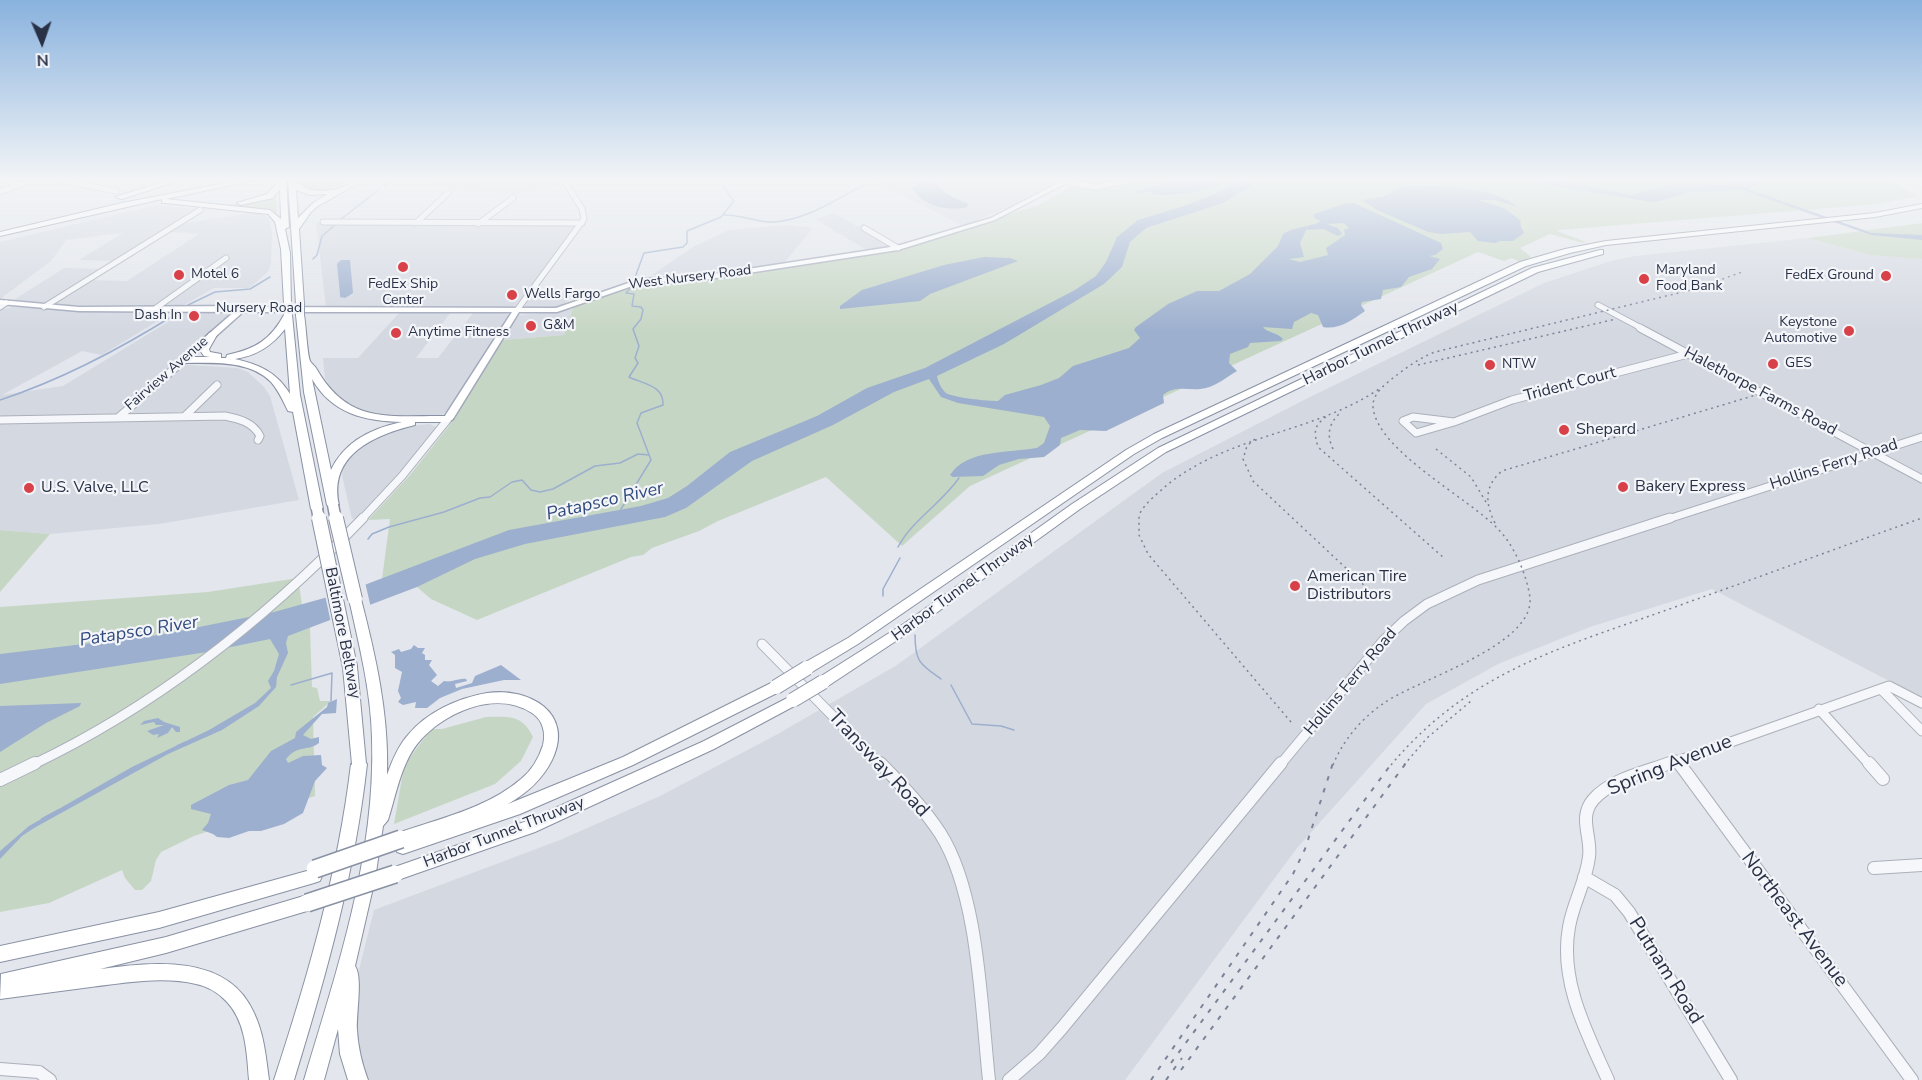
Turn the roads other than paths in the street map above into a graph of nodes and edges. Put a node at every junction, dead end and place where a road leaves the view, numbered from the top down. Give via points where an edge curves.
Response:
1 (15, 230) edge
2 (167, 230) edge
3 (281, 230) edge
4 (285, 230) edge
5 (577, 230) edge
6 (868, 230) edge
7 (956, 230) edge
8 (1725, 230) edge
9 (1787, 230) edge
10 (296, 231) edge
11 (0, 234) edge
12 (898, 248) junction
13 (286, 253) junction
14 (226, 258) dead end
15 (1535, 265) junction
16 (2, 304) edge
17 (1598, 305) dead end
18 (44, 307) junction
19 (156, 308) junction
20 (243, 308) junction
21 (518, 310) junction
22 (288, 315) junction
23 (212, 335) junction
24 (303, 352) junction
25 (1688, 354) junction
26 (222, 357) junction
27 (185, 358) junction
28 (217, 385) dead end
29 (185, 416) junction
30 (119, 417) junction
31 (448, 419) junction
32 (0, 420) edge
33 (1455, 422) junction
34 (302, 436) junction
35 (1922, 437) edge
36 (258, 440) dead end
37 (1873, 453) junction
38 (1922, 479) edge
39 (332, 501) junction
40 (762, 644) dead end
41 (1885, 687) junction
42 (1922, 704) edge
43 (1819, 709) junction
44 (1922, 730) edge
45 (1676, 760) junction
46 (1883, 779) dead end
47 (0, 780) edge
48 (373, 842) junction
49 (400, 844) junction
50 (1922, 865) edge
51 (1874, 868) dead end
52 (1584, 877) junction
53 (352, 942) junction
54 (0, 954) edge
55 (0, 983) edge
56 (0, 990) edge
57 (0, 1069) edge
58 (50, 1080) edge
59 (259, 1080) edge
60 (284, 1080) edge
61 (314, 1080) edge
62 (358, 1080) edge
63 (989, 1080) edge
64 (1009, 1080) edge
65 (1608, 1080) edge
66 (1731, 1080) edge
67 (1912, 1080) edge

1 - 11 highway
2 - 18 street
3 - 13 highway
4 - 13 highway, Baltimore Beltway
5 - 21 street
6 - 12 street
7 - 12 main road, West Nursery Road
8 - 15 highway, Harbor Tunnel Thruway via 1588,246
9 - 15 highway, Harbor Tunnel Thruway via 1628,247
10 - 24 highway, Baltimore Beltway, bridge
12 - 21 main road, West Nursery Road via 710,278 640,281 567,308
13 - 22 highway, Baltimore Beltway, bridge
14 - 19 street
15 - 49 highway, Harbor Tunnel Thruway, bridge via 1158,436 863,635 776,687 628,761 514,809
15 - 55 highway, Harbor Tunnel Thruway, bridge via 1162,450 1108,484 871,653 709,745 540,823 395,874 166,945
16 - 18 main road, Nursery Road
17 - 25 street, Halethorpe Farms Road
18 - 19 main road, Nursery Road
19 - 20 main road, Nursery Road
20 - 21 main road, Nursery Road
20 - 23 main road, Fairview Avenue
21 - 31 main road
22 - 26 highway via 277,336 267,345
22 - 34 highway, Baltimore Beltway
23 - 26 highway via 205,352
23 - 27 main road, Fairview Avenue
24 - 31 highway via 324,391 349,410 380,418
24 - 39 highway, Baltimore Beltway
25 - 33 street, Trident Court via 1512,400
25 - 37 street, Halethorpe Farms Road
26 - 27 highway
27 - 30 street, Fairview Avenue
27 - 34 highway via 231,361 263,370 285,393
28 - 29 street
29 - 30 street
29 - 36 street via 238,418 258,431
30 - 32 street
31 - 39 highway via 391,427 358,443 338,464
31 - 47 street via 405,475 353,531 200,664 107,727
33 - 33 street, Trident Court via 1416,433 1403,421 1413,417
34 - 60 highway, Baltimore Beltway, bridge via 351,667 359,725 359,764 337,904
35 - 37 street, Hollins Ferry Road
37 - 38 street, Halethorpe Farms Road
37 - 64 street, Hollins Ferry Road via 1478,580 1418,610 1383,642 1062,1028
39 - 48 highway, Baltimore Beltway, bridge via 369,661 380,755
40 - 63 street, Transway Road via 912,796 941,835 960,877 971,918
41 - 42 street
41 - 43 street, Spring Avenue
41 - 44 street
43 - 45 street, Spring Avenue
43 - 46 street
45 - 52 street, Spring Avenue via 1618,782 1595,798 1585,818 1591,845
45 - 67 street, Northeast Avenue
48 - 49 highway via 399,763 413,740 431,722 462,705 501,698 523,701 543,713 551,729 550,748 526,784 485,807
48 - 53 highway, Baltimore Beltway
49 - 54 highway, Harbor Tunnel Thruway via 227,900
50 - 51 street
52 - 65 street, Spring Avenue via 1568,932 1571,983 1585,1029
52 - 66 street, Putnam Road via 1615,895 1629,912
53 - 61 highway, Baltimore Beltway
53 - 62 highway via 347,1039
56 - 59 highway via 152,971 191,972 208,977 234,995 244,1011 258,1058
57 - 58 street via 39,1072

